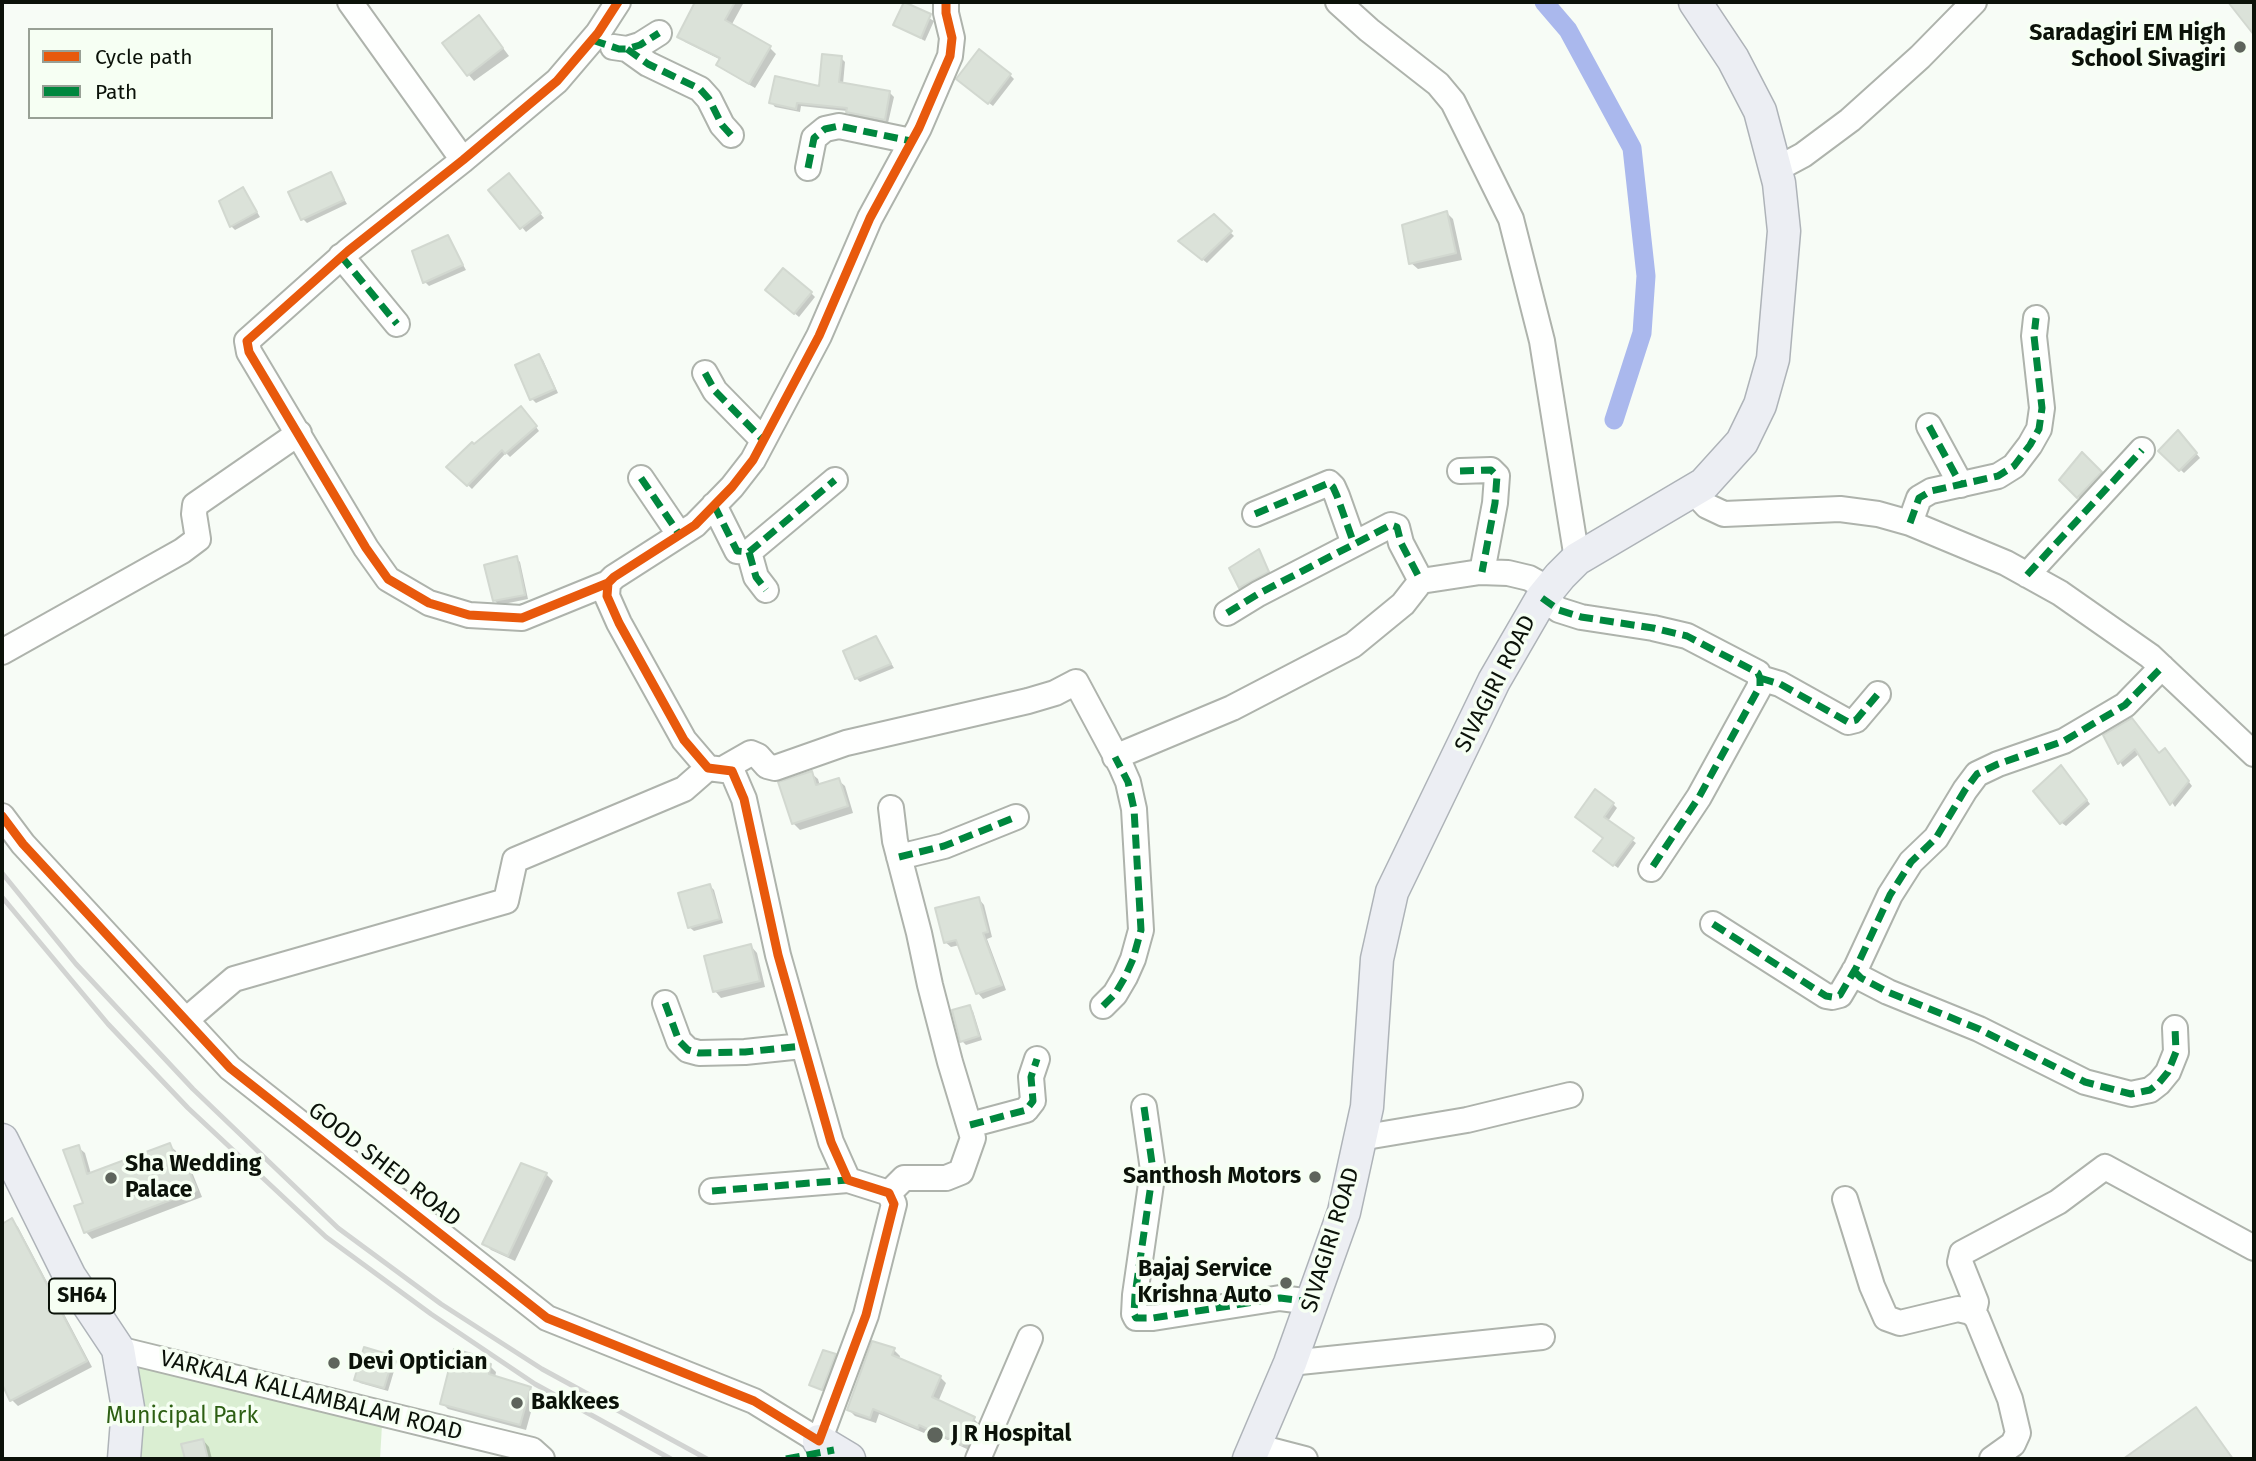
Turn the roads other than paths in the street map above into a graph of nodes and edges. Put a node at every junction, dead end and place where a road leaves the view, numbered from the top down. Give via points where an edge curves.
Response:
1 (350, 2) edge
2 (618, 2) edge
3 (946, 2) edge
4 (1338, 2) edge
5 (1695, 2) edge
6 (1974, 2) edge
7 (659, 33) dead end
8 (592, 40) junction
9 (627, 49) junction
10 (731, 135) dead end
11 (911, 141) junction
12 (463, 160) junction
13 (808, 167) dead end
14 (1775, 170) junction
15 (341, 256) junction
16 (2036, 318) dead end
17 (397, 324) dead end
18 (705, 373) dead end
19 (1929, 426) dead end
20 (299, 433) junction
21 (763, 440) junction
22 (2142, 450) dead end
23 (1460, 471) dead end
24 (641, 478) dead end
25 (835, 480) dead end
26 (1961, 485) junction
27 (1694, 492) junction
28 (714, 505) junction
29 (1255, 514) dead end
30 (1910, 523) junction
31 (679, 534) junction
32 (1354, 544) junction
33 (749, 552) junction
34 (1577, 559) junction
35 (1482, 572) junction
36 (2027, 575) junction
37 (1421, 581) junction
38 (608, 583) junction
39 (766, 590) dead end
40 (1545, 593) junction
41 (1227, 613) dead end
42 (2, 652) edge
43 (2162, 667) junction
44 (1760, 678) junction
45 (1878, 694) dead end
46 (2254, 754) edge
47 (1115, 757) junction
48 (716, 769) junction
49 (891, 808) dead end
50 (2, 816) edge
51 (1016, 817) dead end
52 (899, 857) junction
53 (1651, 869) dead end
54 (1713, 924) dead end
55 (1854, 971) junction
56 (665, 1003) dead end
57 (1104, 1006) dead end
58 (186, 1020) junction
59 (2175, 1028) dead end
60 (802, 1046) junction
61 (1037, 1059) dead end
62 (1570, 1096) dead end
63 (1144, 1107) dead end
64 (970, 1125) junction
65 (1360, 1138) junction
66 (2, 1140) edge
67 (848, 1180) junction
68 (712, 1191) dead end
69 (889, 1193) junction
70 (1845, 1199) dead end
71 (2254, 1248) edge
72 (1312, 1302) junction
73 (1973, 1314) junction
74 (1542, 1337) dead end
75 (1030, 1338) dead end
76 (118, 1349) junction
77 (1290, 1363) junction
78 (819, 1441) junction
79 (1252, 1453) edge
80 (124, 1459) edge
81 (542, 1459) edge
82 (849, 1459) edge
83 (978, 1459) edge
84 (1305, 1459) edge
85 (1993, 1459) edge

1 - 12 street
2 - 8 street
3 - 11 street via 952,48
4 - 34 street via 1438,84 1453,102 1511,219 1542,341
5 - 14 main road, SIVAGIRI ROAD via 1760,111
6 - 14 street via 1850,120
7 - 9 street
8 - 9 street
8 - 12 street via 557,81
9 - 10 street via 700,89
11 - 13 street via 839,126 825,129 814,138
11 - 21 street via 870,218 819,336
12 - 15 street
14 - 27 main road, SIVAGIRI ROAD via 1784,231 1773,359 1760,405 1742,442
15 - 17 street
15 - 20 street via 247,341 249,352
16 - 26 street via 2042,408 2039,429 2014,466 1998,476
18 - 21 street via 715,391
19 - 26 street
20 - 38 street via 388,579 429,603 469,615 522,618
20 - 42 street via 195,505 198,539 182,551
21 - 28 street via 753,460
22 - 36 street
23 - 35 street via 1491,470 1497,476
24 - 31 street
25 - 33 street
26 - 30 street via 1919,498
27 - 30 street via 1707,506 1724,514 1839,509
27 - 34 main road, SIVAGIRI ROAD
28 - 31 street
28 - 33 street via 737,551
29 - 32 street via 1329,483
30 - 36 street
31 - 38 street
32 - 37 street via 1395,525
32 - 41 street
33 - 39 street via 756,577
34 - 40 main road, SIVAGIRI ROAD
35 - 37 street
35 - 40 street via 1529,578
36 - 43 street
37 - 47 street via 1403,604 1353,645 1232,708
38 - 48 street via 607,596 618,623 684,740
40 - 44 street via 1559,610 1581,617 1687,636
40 - 65 main road, SIVAGIRI ROAD via 1494,681 1392,892 1377,959 1367,1107
43 - 46 street
43 - 55 street via 2125,705 2074,735 1978,775 1936,838 1911,862 1890,894
44 - 45 street via 1780,684 1847,722 1856,720
44 - 53 street via 1760,686 1699,797
47 - 48 street via 1076,682 1028,701 846,743 775,768 751,753
47 - 57 street via 1128,782 1134,809 1141,930 1125,977
48 - 58 street via 684,789 514,860 506,901 234,979
48 - 60 street via 732,771 744,799
49 - 52 street
50 - 58 street, GOOD SHED ROAD
51 - 52 street via 944,846
52 - 64 street
54 - 55 street via 1828,997 1840,995
55 - 59 street via 1888,992 1979,1029 2085,1082 2131,1094 2150,1090 2168,1072 2176,1052
56 - 60 street via 679,1041 688,1050 745,1052
58 - 78 street, GOOD SHED ROAD via 230,1068 547,1318 754,1401
60 - 67 street via 831,1142
61 - 64 street via 1031,1077 1032,1104 1026,1110
62 - 65 street
63 - 72 street via 1153,1170 1135,1316 1141,1319 1280,1298
64 - 69 street via 973,1138 961,1172 946,1178 904,1178
65 - 72 main road, SIVAGIRI ROAD via 1344,1212
66 - 76 main road, SH64 via 70,1277
67 - 68 street
67 - 69 street
69 - 78 street via 894,1204 866,1315
70 - 73 street via 1886,1318 1900,1323 1958,1309
71 - 73 street via 2105,1167 2058,1202 1962,1253 1960,1262 1976,1302
72 - 77 main road, SIVAGIRI ROAD
73 - 85 street via 1996,1360 2018,1430 2013,1444
74 - 77 street
75 - 83 street
76 - 80 main road, SH64 via 128,1408
76 - 81 street, VARKALA KALLAMBALAM ROAD via 532,1450
77 - 79 main road, SIVAGIRI ROAD
78 - 82 main road, GOOD SHED ROAD
79 - 84 street

